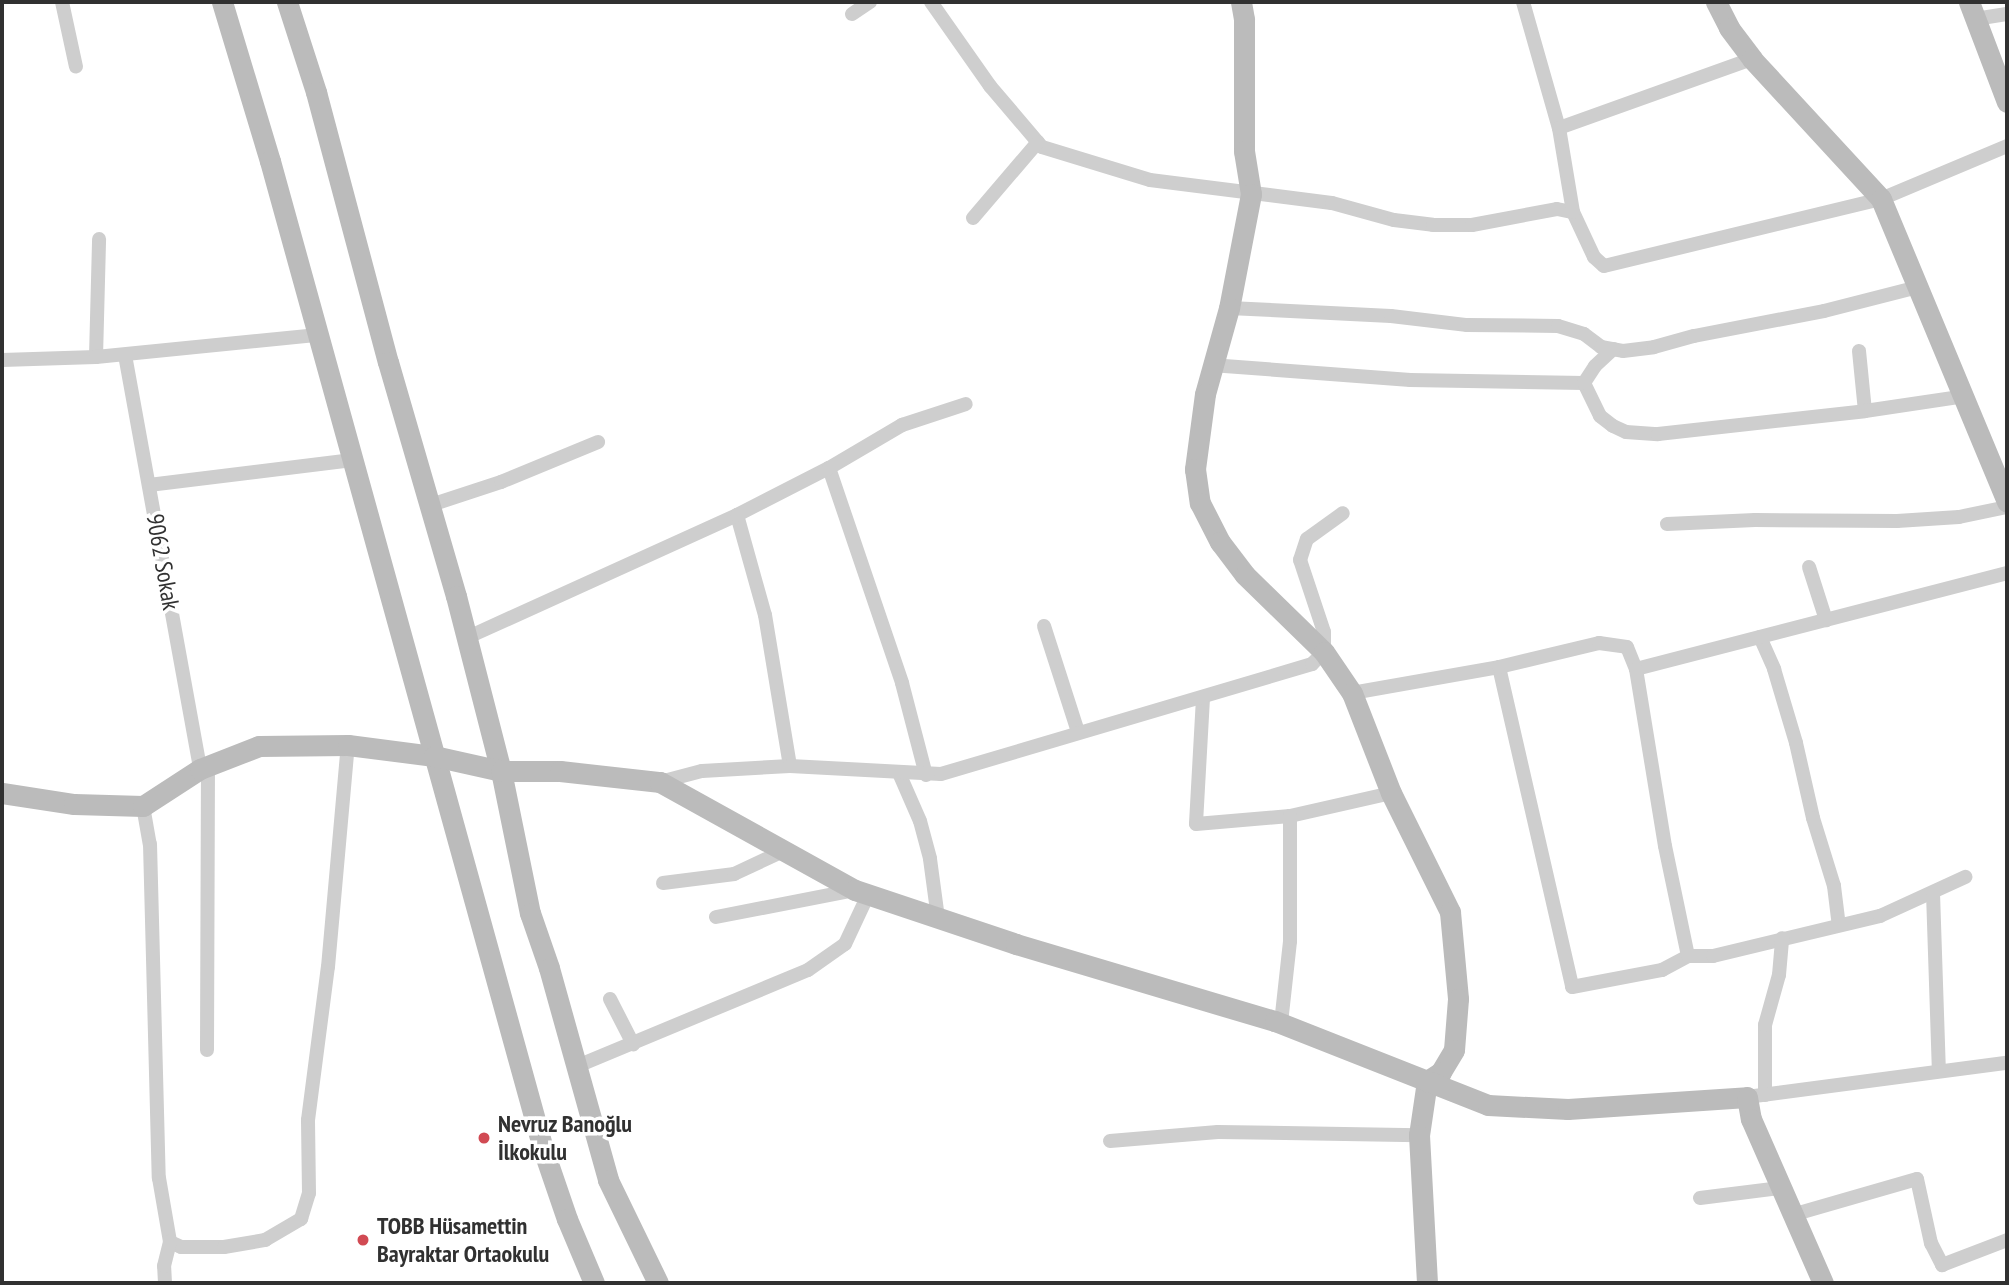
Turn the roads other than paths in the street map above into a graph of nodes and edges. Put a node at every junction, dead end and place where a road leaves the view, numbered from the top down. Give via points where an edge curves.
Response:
1 (62, 2) edge
2 (222, 2) edge
3 (287, 2) edge
4 (870, 2) edge
5 (930, 2) edge
6 (1241, 2) edge
7 (1523, 2) edge
8 (1716, 2) edge
9 (1972, 10) edge
10 (852, 13) dead end
11 (2007, 14) edge
12 (1752, 59) junction
13 (76, 67) dead end
14 (2007, 102) edge
15 (1559, 128) junction
16 (1038, 142) junction
17 (2007, 146) edge
18 (1251, 194) junction
19 (1881, 199) junction
20 (1573, 212) junction
21 (973, 218) dead end
22 (99, 239) dead end
23 (1918, 287) junction
24 (1229, 308) junction
25 (318, 335) junction
26 (1613, 349) junction
27 (1859, 351) dead end
28 (125, 355) junction
29 (96, 357) junction
30 (2, 360) edge
31 (1211, 365) junction
32 (1584, 383) junction
33 (1965, 396) junction
34 (966, 404) dead end
35 (1865, 411) junction
36 (598, 442) dead end
37 (352, 460) junction
38 (830, 468) junction
39 (149, 485) junction
40 (430, 505) junction
41 (2007, 505) edge
42 (1343, 513) dead end
43 (737, 515) junction
44 (1667, 524) dead end
45 (1809, 567) dead end
46 (2007, 573) edge
47 (1826, 620) junction
48 (1044, 626) dead end
49 (1760, 637) junction
50 (466, 638) junction
51 (1324, 652) junction
52 (1499, 667) junction
53 (1636, 669) junction
54 (1352, 693) junction
55 (1203, 698) junction
56 (1077, 732) junction
57 (348, 745) junction
58 (433, 756) junction
59 (790, 766) junction
60 (204, 768) junction
61 (502, 771) junction
62 (899, 774) junction
63 (926, 775) junction
64 (660, 782) junction
65 (2, 793) edge
66 (1391, 793) junction
67 (144, 806) junction
68 (1290, 816) junction
69 (783, 851) junction
70 (1965, 877) dead end
71 (663, 883) dead end
72 (862, 892) junction
73 (1933, 892) junction
74 (716, 917) dead end
75 (938, 918) junction
76 (1839, 924) junction
77 (1782, 938) junction
78 (1688, 957) junction
79 (610, 999) dead end
80 (1281, 1023) junction
81 (633, 1044) junction
82 (207, 1050) dead end
83 (2007, 1063) edge
84 (575, 1067) junction
85 (1939, 1071) junction
86 (1427, 1081) junction
87 (1756, 1096) junction
88 (1419, 1135) junction
89 (1110, 1141) dead end
90 (1780, 1188) junction
91 (1700, 1198) dead end
92 (1792, 1214) junction
93 (2007, 1240) edge
94 (170, 1242) junction
95 (588, 1277) edge
96 (165, 1283) edge
97 (658, 1283) edge
98 (1427, 1283) edge
99 (1824, 1283) edge

1 - 13 street
2 - 25 main road
3 - 40 main road
4 - 10 street
5 - 16 street via 990,86
6 - 18 main road via 1244,151
7 - 15 street
8 - 12 main road
9 - 11 street
9 - 14 main road
12 - 15 street
12 - 19 main road
15 - 20 street
16 - 18 street via 1150,180
16 - 21 street
17 - 19 street
18 - 20 street via 1332,203 1433,225 1472,225 1557,209
18 - 24 main road
19 - 20 street via 1604,266 1594,257
19 - 23 main road
22 - 29 street
23 - 26 street via 1837,308 1694,335 1654,348
23 - 33 main road
24 - 26 street via 1391,316 1466,325 1558,326 1584,334 1601,348
24 - 31 main road
25 - 28 street
25 - 37 main road
26 - 32 street
27 - 35 street
28 - 29 street
28 - 39 street, 9062 Sokak
29 - 30 street
31 - 32 street via 1410,380
31 - 51 main road via 1195,468 1200,503 1220,542 1245,575
32 - 35 street via 1600,416 1626,432 1658,434
33 - 35 street
33 - 41 main road
34 - 38 street via 902,425
36 - 40 street
37 - 39 street
37 - 58 main road
38 - 43 street
38 - 63 street via 902,683
39 - 60 street, 9062 Sokak
40 - 50 main road
41 - 44 street via 1959,517 1897,521
42 - 51 street via 1307,539 1300,560 1324,632
43 - 50 street
43 - 59 street via 765,615
45 - 47 street
46 - 47 street
47 - 49 street
48 - 56 street
49 - 53 street
49 - 76 street via 1796,743 1834,886
50 - 61 main road
51 - 54 main road
51 - 55 street via 1312,664
52 - 53 street via 1599,643 1627,647
52 - 54 street
52 - 78 street via 1572,988 1662,970
53 - 78 street
54 - 66 main road
55 - 56 street
55 - 68 street via 1196,824
56 - 63 street
57 - 58 main road
57 - 60 main road via 259,747
57 - 94 street via 328,967 308,1120 309,1193 301,1219 265,1240 224,1247 181,1247
58 - 61 main road
58 - 95 main road via 542,1149
59 - 62 street via 871,768
59 - 64 street via 702,771
60 - 67 main road
60 - 82 street, 9062 Sokak
61 - 64 main road
61 - 84 main road via 530,913
62 - 63 street
62 - 75 street via 920,821
64 - 69 main road
65 - 67 main road via 74,804
66 - 68 street
66 - 86 main road via 1450,912 1458,999 1454,1050 1441,1072
67 - 94 street via 150,844 159,1178
68 - 80 street via 1290,941
69 - 71 street via 734,874
69 - 72 main road
70 - 73 street
72 - 74 street
72 - 75 main road
72 - 81 street via 845,944 808,970
73 - 76 street via 1880,916
73 - 85 street
75 - 80 main road
76 - 77 street
77 - 78 street via 1713,957
77 - 87 street
79 - 81 street
80 - 86 main road
81 - 84 street
83 - 85 street
84 - 97 main road via 608,1180
85 - 87 street
86 - 87 main road via 1488,1105 1568,1109
86 - 88 main road
87 - 90 main road via 1751,1119
88 - 89 street via 1218,1132
88 - 98 main road
90 - 91 street
90 - 92 main road
92 - 93 street via 1917,1179 1931,1243 1942,1265
92 - 99 main road
94 - 96 street

